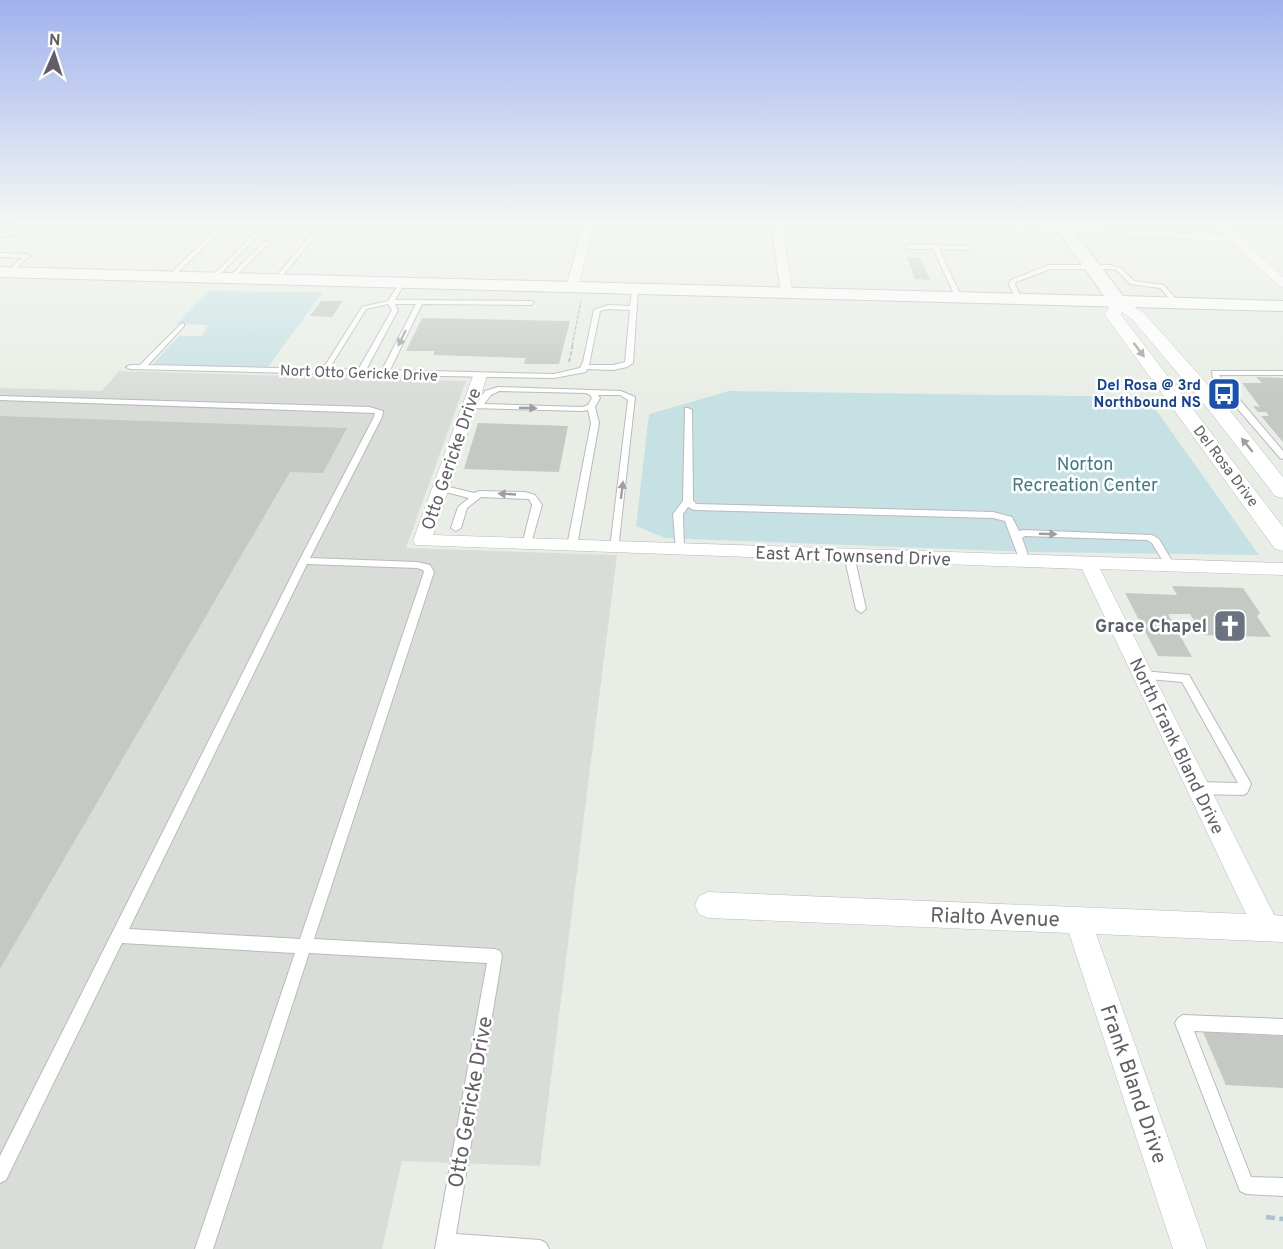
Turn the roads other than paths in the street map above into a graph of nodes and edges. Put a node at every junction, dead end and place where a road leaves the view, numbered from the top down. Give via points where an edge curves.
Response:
1 (288, 280) edge
2 (578, 280) edge
3 (785, 280) edge
4 (951, 280) edge
5 (1015, 280) edge
6 (1102, 280) edge
7 (1130, 280) edge
8 (402, 283) junction
9 (635, 290) junction
10 (576, 294) junction
11 (787, 294) junction
12 (959, 298) junction
13 (1019, 299) junction
14 (390, 302) junction
15 (420, 302) junction
16 (1118, 302) junction
17 (531, 303) dead end
18 (1176, 303) junction
19 (1283, 306) edge
20 (633, 308) junction
21 (182, 325) dead end
22 (130, 367) dead end
23 (142, 367) junction
24 (585, 367) junction
25 (321, 372) junction
26 (360, 373) junction
27 (1283, 373) edge
28 (384, 374) junction
29 (480, 376) junction
30 (593, 393) junction
31 (0, 398) edge
32 (474, 406) junction
33 (591, 406) junction
34 (688, 410) dead end
35 (1184, 411) junction
36 (1283, 456) edge
37 (1274, 470) edge
38 (441, 488) junction
39 (1283, 491) edge
40 (474, 496) junction
41 (688, 501) junction
42 (456, 528) dead end
43 (1017, 537) junction
44 (422, 542) joint
45 (1283, 543) edge
46 (527, 545) junction
47 (572, 546) junction
48 (615, 548) junction
49 (679, 550) junction
50 (849, 555) junction
51 (304, 561) junction
52 (1025, 561) junction
53 (1088, 563) junction
54 (1170, 566) junction
55 (1283, 570) edge
56 (861, 609) dead end
57 (1142, 675) junction
58 (1198, 788) junction
59 (708, 905) dead end
60 (1078, 920) junction
61 (1274, 929) edge
62 (117, 936) junction
63 (304, 945) junction
64 (1283, 1027) edge
65 (0, 1174) edge
66 (1283, 1187) edge
67 (445, 1246) edge
68 (204, 1249) edge
69 (540, 1249) edge
70 (1190, 1249) edge

1 - 8 main road
2 - 10 street
3 - 11 street
4 - 12 lane
5 - 13 lane via 1012,285
6 - 16 main road
7 - 18 lane via 1162,286
8 - 10 main road
8 - 14 lane
9 - 10 main road
9 - 11 main road
9 - 20 lane, Nort Otto Gericke Drive
11 - 12 main road
12 - 13 main road
13 - 16 main road
14 - 15 lane
14 - 25 lane via 364,308
14 - 26 lane via 395,309
15 - 17 lane
15 -> 28 lane
16 - 18 main road
16 -> 35 street, Del Rosa Drive via 1113,315
37 -> 16 street, Del Rosa Drive via 1138,316
18 - 19 main road
20 - 24 lane via 597,310
20 - 24 lane, Nort Otto Gericke Drive via 629,363
21 - 23 lane
22 - 23 lane, Nort Otto Gericke Drive
23 - 25 lane, Nort Otto Gericke Drive
24 - 29 lane, Nort Otto Gericke Drive via 576,373 554,376
25 - 26 lane, Nort Otto Gericke Drive
26 - 28 lane, Nort Otto Gericke Drive
27 - 36 lane via 1215,373
28 - 29 lane, Nort Otto Gericke Drive
29 - 32 street, Otto Gericke Drive
30 - 32 lane via 498,389
30 - 33 lane via 596,398
48 -> 30 lane via 632,399 621,393
31 - 51 lane via 379,411
32 -> 33 lane
32 - 38 street, Otto Gericke Drive
33 - 47 lane via 594,423
34 - 41 lane
35 - 37 street via 1213,432 1237,461
35 - 45 street, Del Rosa Drive
37 - 39 street, Del Rosa Drive
38 - 40 lane
38 - 44 street, Otto Gericke Drive
40 - 42 lane via 463,507
46 -> 40 lane via 537,505 532,497 484,493
41 - 43 lane via 694,507 993,515 1009,519
41 - 49 lane via 678,514
43 - 52 lane
43 -> 54 lane via 1023,533 1149,537 1156,541
44 - 46 street, East Art Townsend Drive
46 - 47 street, East Art Townsend Drive
47 - 48 street, East Art Townsend Drive
48 - 49 street, East Art Townsend Drive
49 - 50 street, East Art Townsend Drive
50 - 52 street, East Art Townsend Drive
50 - 56 lane
51 - 62 lane
51 - 63 lane via 417,565 427,567 429,572
52 - 53 street, East Art Townsend Drive
53 - 54 street, East Art Townsend Drive
53 - 57 street, North Frank Bland Drive
54 - 55 street, East Art Townsend Drive
57 - 58 street, North Frank Bland Drive
57 - 58 lane via 1185,678 1245,784 1243,789
58 - 61 street, North Frank Bland Drive
59 - 60 street, Rialto Avenue
60 - 61 street, Rialto Avenue
60 - 70 street, Frank Bland Drive
62 - 63 lane
62 - 65 lane
63 - 67 lane, Otto Gericke Drive via 495,956
63 - 68 lane
64 - 66 lane via 1184,1023 1246,1185
67 - 69 lane

